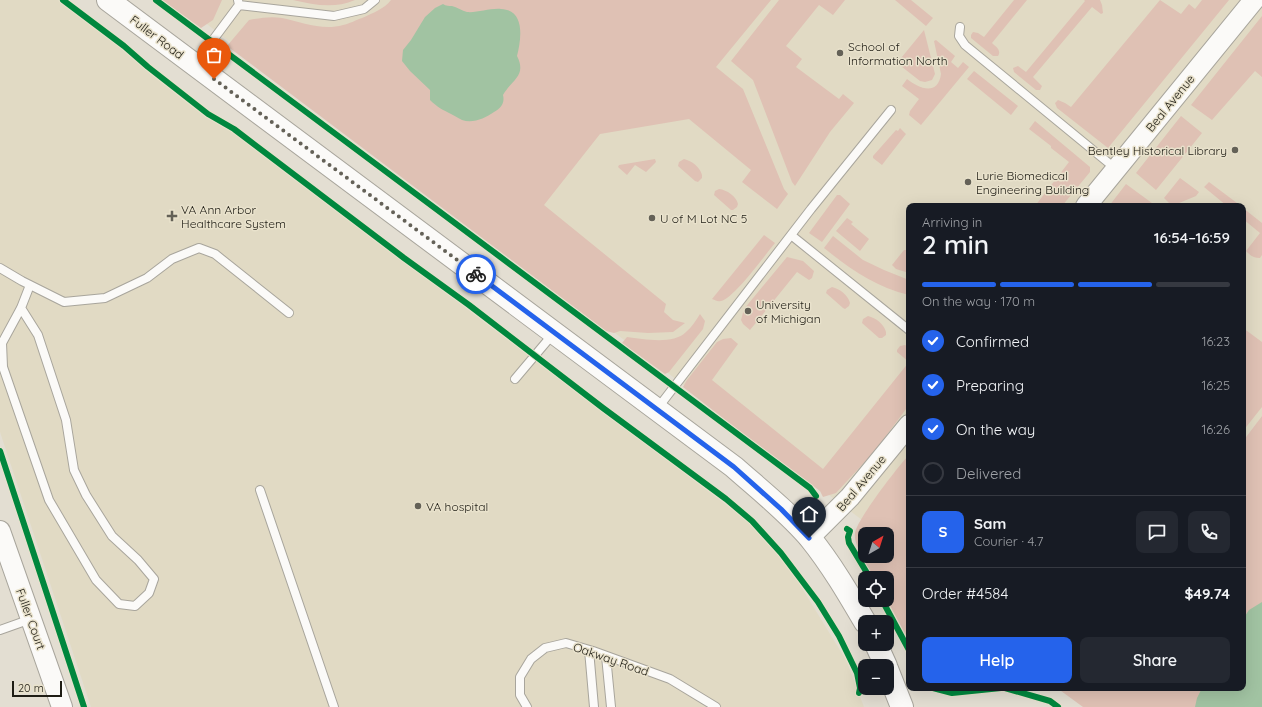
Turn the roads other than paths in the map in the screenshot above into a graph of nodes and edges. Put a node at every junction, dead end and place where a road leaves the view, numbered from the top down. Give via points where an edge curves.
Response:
1 (108, 0) edge
2 (375, 0) edge
3 (1254, 0) edge
4 (238, 2) edge
5 (960, 27) dead end
6 (194, 64) junction
7 (891, 110) dead end
8 (1116, 169) junction
9 (1088, 203) edge
10 (791, 235) junction
11 (0, 268) edge
12 (30, 285) junction
13 (21, 308) junction
14 (289, 313) dead end
15 (906, 328) edge
16 (554, 332) junction
17 (514, 379) dead end
18 (657, 409) junction
19 (906, 429) edge
20 (260, 490) dead end
21 (0, 531) edge
22 (809, 538) junction
23 (861, 615) edge
24 (31, 619) junction
25 (0, 630) edge
26 (589, 650) junction
27 (606, 656) junction
28 (894, 687) edge
29 (62, 707) edge
30 (334, 707) edge
31 (528, 707) edge
32 (594, 707) edge
33 (611, 707) edge
34 (716, 707) edge
35 (902, 707) edge

1 - 6 main road, Fuller Road
2 - 4 lane via 364,8 334,16
3 - 8 street, Beal Avenue
4 - 6 lane
5 - 8 lane via 958,36 965,45
6 - 16 main road, Fuller Road
7 - 10 lane
8 - 9 street, Beal Avenue
10 - 15 lane
10 - 18 lane
11 - 12 lane
12 - 13 lane
12 - 14 lane via 64,302 105,298 147,278 172,259 199,248 215,254
13 - 13 lane via 2,343 3,367 49,500 96,580 119,604 135,606 149,593 154,579 112,536 83,489 74,470 66,420 38,335
16 - 17 lane
16 - 18 main road, Fuller Road
18 - 22 main road, Fuller Road via 734,467
19 - 22 street, Beal Avenue via 850,498
20 - 30 lane
21 - 24 street, Fuller Court
22 - 23 main road, Fuller Road via 842,583
24 - 25 lane
24 - 29 street, Fuller Court
26 - 27 lane, Oakway Road
26 - 31 lane, Oakway Road via 566,643 545,648 531,659 520,677 520,694
26 - 32 lane
27 - 33 lane
27 - 34 lane, Oakway Road via 670,679
28 - 35 main road

